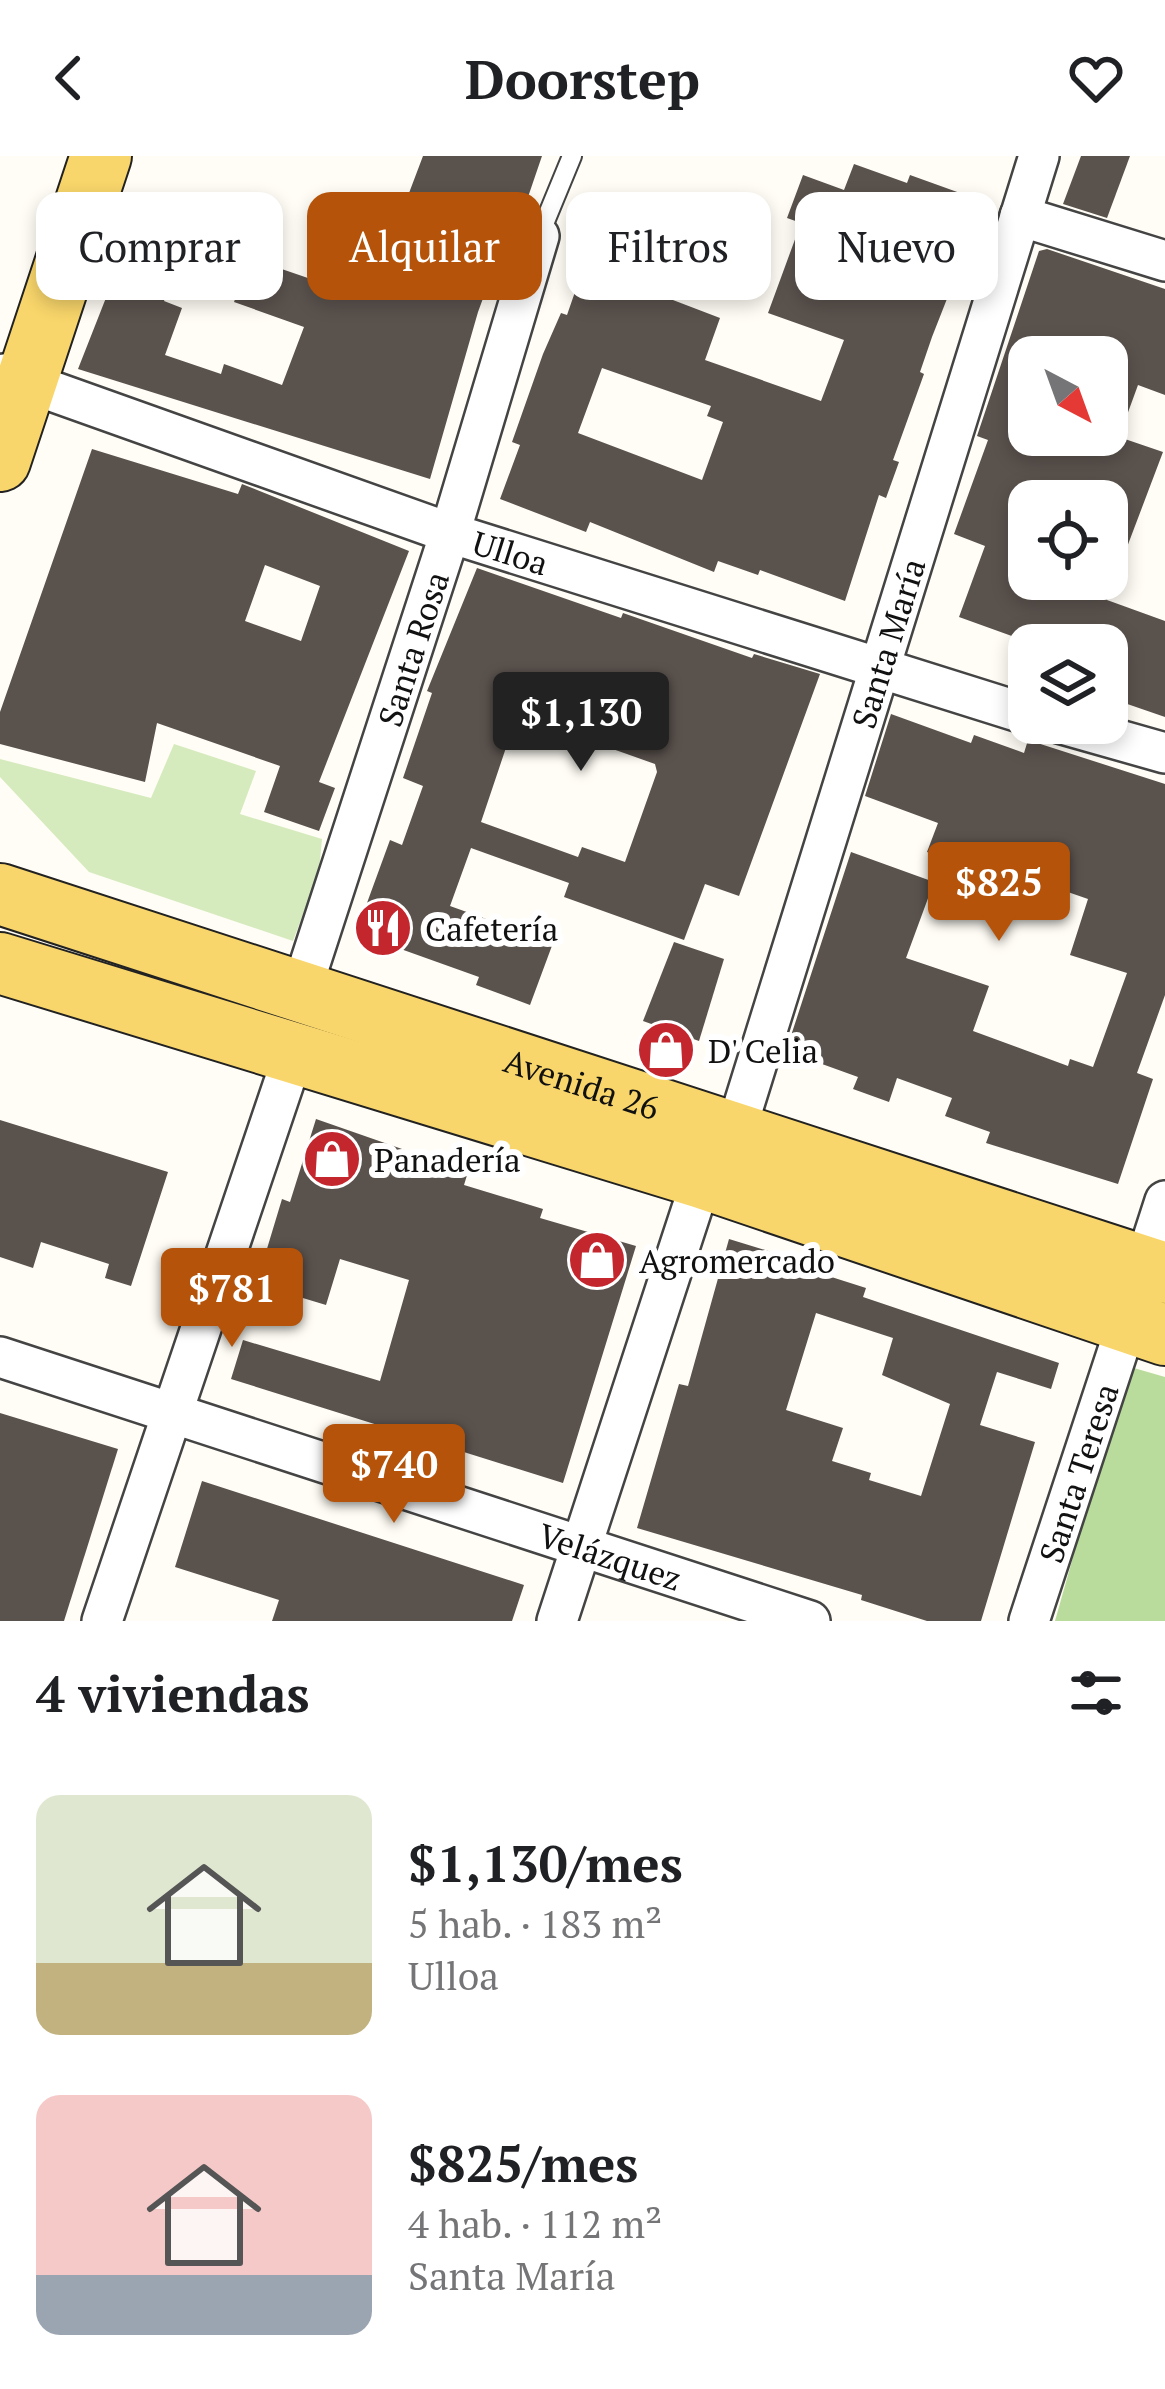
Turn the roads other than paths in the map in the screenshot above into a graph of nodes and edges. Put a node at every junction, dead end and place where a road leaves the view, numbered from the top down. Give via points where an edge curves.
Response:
1 (101, 156) edge
2 (572, 156) edge
3 (1039, 156) edge
4 (1020, 216) junction
5 (542, 229) edge
6 (1165, 261) edge
7 (520, 300) edge
8 (14, 377) edge
9 (0, 461) edge
10 (450, 533) junction
11 (876, 671) junction
12 (1008, 709) edge
13 (1128, 743) edge
14 (1165, 753) edge
15 (0, 852) edge
16 (0, 895) edge
17 (70, 915) junction
18 (0, 963) edge
19 (301, 991) junction
20 (293, 1056) junction
21 (736, 1130) junction
22 (702, 1178) junction
23 (1165, 1201) edge
24 (1154, 1269) edge
25 (1146, 1329) edge
26 (0, 1357) edge
27 (172, 1410) junction
28 (580, 1550) junction
29 (102, 1621) edge
30 (557, 1621) edge
31 (811, 1621) edge
32 (1029, 1621) edge

1 - 8 main road
2 - 5 lane
3 - 4 street, Santa María
4 - 6 street
4 - 11 street, Santa María
7 - 10 street, Santa Rosa
8 - 9 main road
8 - 10 street, Ulloa
10 - 11 street, Ulloa
10 - 19 street, Santa Rosa
11 - 12 street, Ulloa
11 - 21 street, Santa María
13 - 14 street
15 - 17 main road
16 - 17 main road, Avenida 26
17 - 19 main road, Avenida 26
18 - 20 main road, Avenida 26
19 - 21 main road, Avenida 26
20 - 22 main road, Avenida 26
20 - 27 street
21 - 24 main road, Avenida 26
22 - 25 main road, Avenida 26
22 - 28 street
23 - 24 street
25 - 32 street, Santa Teresa
26 - 27 street, Velázquez
27 - 28 street, Velázquez
27 - 29 street
28 - 30 street
28 - 31 street, Velázquez

